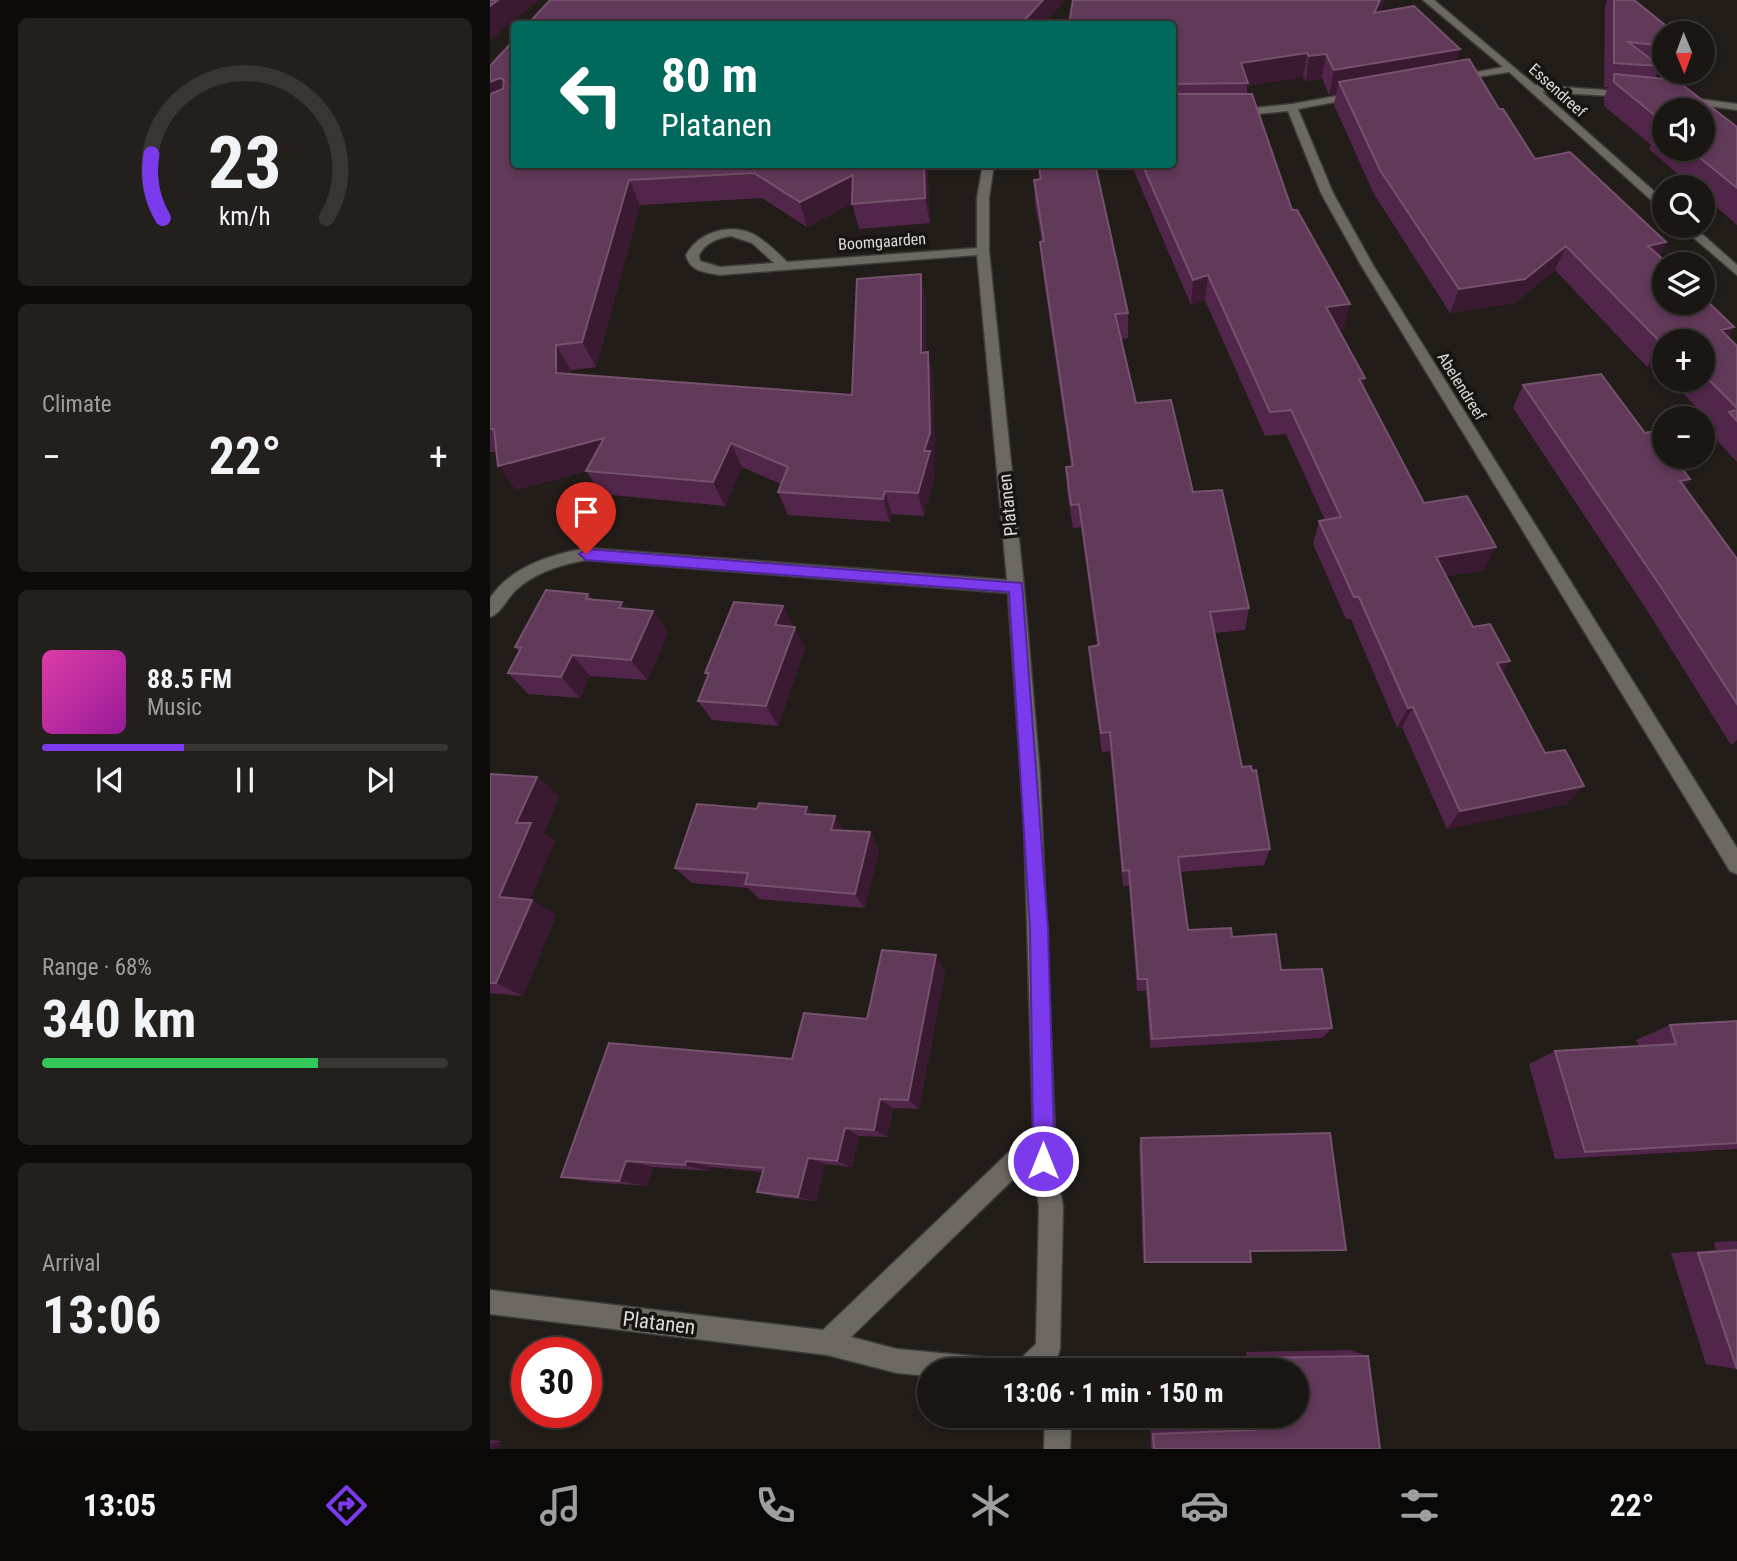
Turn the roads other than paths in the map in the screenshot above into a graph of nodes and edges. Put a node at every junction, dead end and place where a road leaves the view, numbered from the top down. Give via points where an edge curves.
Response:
1 (1429, 0) edge
2 (1511, 69) junction
3 (1443, 81) edge
4 (1532, 88) junction
5 (1374, 93) edge
6 (1643, 95) edge
7 (1715, 104) edge
8 (1292, 107) junction
9 (1737, 107) edge
10 (1219, 114) edge
11 (988, 168) edge
12 (1652, 195) edge
13 (1700, 238) edge
14 (983, 251) junction
15 (785, 266) junction
16 (1737, 271) edge
17 (1016, 587) junction
18 (490, 611) edge
19 (1737, 865) edge
20 (1039, 1139) junction
21 (490, 1302) edge
22 (827, 1343) junction
23 (1042, 1358) edge
24 (917, 1363) edge
25 (1058, 1428) edge
26 (1057, 1449) edge

1 - 2 street, Essendreef
2 - 3 street
2 - 4 street, Essendreef
4 - 6 street
4 - 12 street, Essendreef
5 - 8 street
7 - 9 street
8 - 10 street
8 - 19 street, Abelendreef via 1327,193 1367,265
11 - 14 street
13 - 16 street
14 - 15 street, Boomgaarden
14 - 17 street, Platanen
15 - 15 street, Boomgaarden via 709,271 691,256 701,242 735,233 754,240
17 - 18 street via 586,554 538,567 511,583
17 - 20 street, Platanen via 1039,929 1044,1134
20 - 22 street
20 - 23 street, Platanen via 1051,1206 1048,1349
21 - 22 street, Platanen
22 - 24 street, Platanen
25 - 26 street

